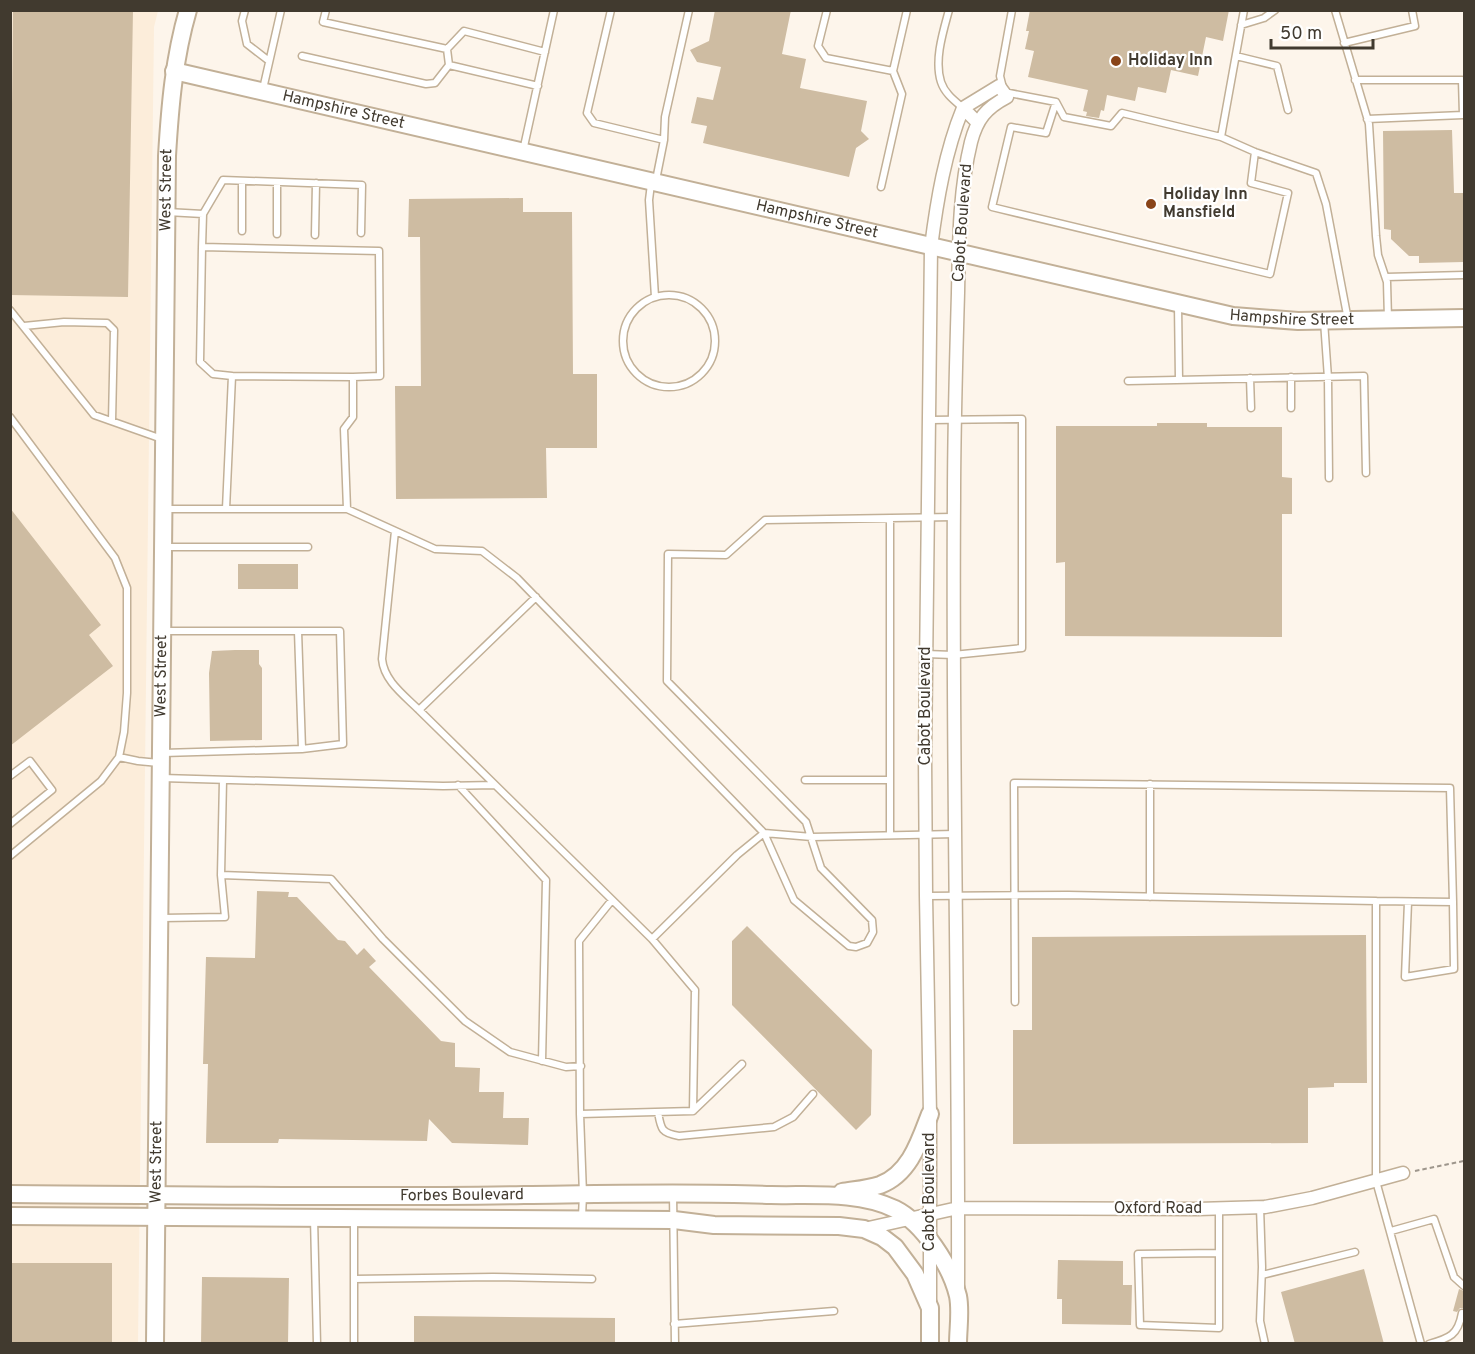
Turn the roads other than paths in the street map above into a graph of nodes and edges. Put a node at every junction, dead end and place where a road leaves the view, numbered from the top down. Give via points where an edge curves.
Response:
1 (188, 10) edge
2 (245, 10) edge
3 (281, 10) edge
4 (326, 10) edge
5 (554, 10) edge
6 (611, 10) edge
7 (689, 10) edge
8 (827, 10) edge
9 (907, 10) edge
10 (949, 10) edge
11 (1012, 10) edge
12 (1244, 10) edge
13 (1275, 10) edge
14 (1335, 10) edge
15 (1412, 10) edge
16 (1241, 25) junction
17 (1344, 43) junction
18 (447, 49) junction
19 (545, 52) junction
20 (302, 56) dead end
21 (1236, 56) junction
22 (269, 61) junction
23 (449, 65) junction
24 (174, 71) junction
25 (893, 71) junction
26 (1355, 80) junction
27 (538, 86) junction
28 (262, 92) junction
29 (1004, 92) junction
30 (1056, 102) junction
31 (963, 108) junction
32 (1288, 110) dead end
33 (1367, 119) junction
34 (977, 122) junction
35 (1221, 137) junction
36 (664, 140) junction
37 (523, 152) junction
38 (1256, 152) junction
39 (243, 181) junction
40 (277, 182) junction
41 (653, 182) junction
42 (316, 183) junction
43 (881, 187) dead end
44 (166, 212) junction
45 (203, 214) junction
46 (242, 231) dead end
47 (361, 233) dead end
48 (277, 234) dead end
49 (315, 235) dead end
50 (931, 247) junction
51 (202, 248) junction
52 (959, 253) junction
53 (1464, 276) edge
54 (1386, 277) junction
55 (655, 297) junction
56 (1178, 304) junction
57 (10, 310) edge
58 (1464, 318) edge
59 (1388, 319) junction
60 (1324, 320) junction
61 (1348, 320) junction
62 (24, 326) junction
63 (232, 376) junction
64 (353, 377) junction
65 (1291, 377) junction
66 (1250, 378) junction
67 (1328, 378) junction
68 (1179, 380) junction
69 (1128, 381) dead end
70 (1251, 408) dead end
71 (1290, 408) dead end
72 (10, 417) edge
73 (954, 419) junction
74 (929, 420) junction
75 (112, 421) junction
76 (163, 439) junction
77 (1365, 474) dead end
78 (1329, 478) dead end
79 (347, 508) junction
80 (162, 509) junction
81 (226, 509) junction
82 (954, 517) junction
83 (928, 518) junction
84 (890, 519) junction
85 (395, 531) junction
86 (161, 547) junction
87 (308, 547) dead end
88 (536, 597) junction
89 (161, 631) junction
90 (298, 631) junction
91 (926, 654) junction
92 (953, 655) junction
93 (419, 710) junction
94 (302, 749) junction
95 (119, 757) junction
96 (160, 765) junction
97 (10, 776) edge
98 (223, 780) junction
99 (805, 780) dead end
100 (890, 780) junction
101 (1150, 784) junction
102 (458, 785) junction
103 (495, 785) junction
104 (10, 824) edge
105 (764, 832) junction
106 (926, 834) junction
107 (956, 834) junction
108 (890, 835) junction
109 (812, 837) junction
110 (10, 856) edge
111 (221, 875) junction
112 (1013, 895) junction
113 (926, 896) junction
114 (957, 896) junction
115 (1150, 897) junction
116 (612, 900) junction
117 (1376, 902) junction
118 (1408, 902) junction
119 (1453, 902) junction
120 (158, 918) junction
121 (652, 939) junction
122 (1015, 1002) dead end
123 (542, 1060) junction
124 (742, 1064) dead end
125 (581, 1066) junction
126 (813, 1094) dead end
127 (693, 1111) junction
128 (658, 1112) junction
129 (580, 1114) junction
130 (930, 1114) junction
131 (1403, 1173) road end
132 (1377, 1180) junction
133 (673, 1193) junction
134 (10, 1194) edge
135 (583, 1194) junction
136 (156, 1195) junction
137 (328, 1196) junction
138 (827, 1196) junction
139 (1260, 1207) junction
140 (958, 1208) junction
141 (1219, 1209) junction
142 (931, 1214) junction
143 (10, 1216) edge
144 (156, 1216) junction
145 (321, 1217) junction
146 (353, 1217) junction
147 (909, 1218) junction
148 (582, 1221) junction
149 (674, 1221) junction
150 (864, 1229) junction
151 (1391, 1231) junction
152 (930, 1242) junction
153 (1354, 1252) dead end
154 (1219, 1253) junction
155 (1262, 1275) junction
156 (354, 1279) junction
157 (592, 1279) dead end
158 (1464, 1286) edge
159 (958, 1297) junction
160 (930, 1308) junction
161 (834, 1311) dead end
162 (1462, 1313) dead end
163 (674, 1324) junction
164 (155, 1344) edge
165 (317, 1344) edge
166 (354, 1344) edge
167 (675, 1344) edge
168 (930, 1344) edge
169 (958, 1344) edge
170 (1264, 1344) edge
171 (1421, 1344) edge
172 (1429, 1344) edge

1 - 24 street, West Street
2 - 22 lane via 242,21 247,44
3 - 22 lane
4 - 18 lane via 323,21
5 - 19 lane
6 - 36 lane via 587,113 594,123
7 - 36 lane via 665,117
8 - 25 lane via 818,46 826,58
9 - 25 lane
10 - 31 lane via 939,59 941,82
11 - 29 lane via 1000,76
12 - 16 lane
13 - 16 lane
14 - 17 lane
15 - 17 lane via 1415,26
16 - 21 lane
17 - 26 lane
18 - 19 lane via 464,31
18 - 23 lane
19 - 27 lane
20 - 23 lane via 426,84 435,83
21 - 32 lane via 1277,66
21 - 35 lane
22 - 28 lane
23 - 27 lane
24 - 28 street, Hampshire Street
24 - 44 street, West Street
25 - 43 lane via 902,94
26 - 33 lane
26 - 33 lane via 1462,80 1463,115
27 - 37 lane
28 - 37 street, Hampshire Street
29 - 30 lane
29 - 31 street via 999,86
29 - 34 street via 1007,97 985,111
30 - 35 lane via 1064,117 1083,122 1111,126 1122,113
30 - 38 lane via 1046,133 1011,127 992,207 1270,274 1288,193 1251,183
31 - 34 street
31 - 50 street, Cabot Boulevard via 951,144
33 - 54 lane via 1378,255
34 - 52 street, Cabot Boulevard via 963,186
35 - 38 lane
36 - 41 lane
37 - 41 street, Hampshire Street
38 - 61 lane via 1316,173 1326,204
39 - 40 lane
39 - 45 lane via 223,180
39 - 46 lane
40 - 42 lane
40 - 48 lane
41 - 50 street, Hampshire Street
41 - 55 lane via 649,200
42 - 47 lane via 362,185
42 - 49 lane
44 - 45 lane
44 - 76 street, West Street
45 - 51 lane
50 - 52 street, Hampshire Street
50 - 74 street, Cabot Boulevard
51 - 63 lane via 200,362 213,374
51 - 64 lane via 379,251 380,376
52 - 56 street, Hampshire Street
52 - 73 street, Cabot Boulevard
53 - 54 lane
54 - 59 lane
55 - 55 lane via 644,302 629,319 624,352 628,363 644,380 677,387 706,369 715,347 712,324 699,306 689,300 678,296
56 - 60 street, Hampshire Street via 1233,316
56 - 68 lane
57 - 62 lane
58 - 59 street, Hampshire Street
59 - 61 street, Hampshire Street
60 - 61 street, Hampshire Street
60 - 67 lane
62 - 75 lane via 94,415
62 - 75 lane via 107,323 114,330
63 - 64 lane
63 - 81 lane
64 - 79 lane via 353,417 344,429
65 - 66 lane
65 - 67 lane
65 - 71 lane
66 - 68 lane
66 - 70 lane
67 - 77 lane via 1364,376
67 - 78 lane
68 - 69 lane
72 - 95 lane via 115,558 127,588 127,693
73 - 74 lane
73 - 82 street, Cabot Boulevard
73 - 92 lane via 1022,419 1022,648
74 - 83 street, Cabot Boulevard
75 - 76 lane
76 - 80 street, West Street
79 - 81 lane
79 - 85 lane
80 - 81 lane
80 - 86 street, West Street
82 - 83 lane
82 - 92 street, Cabot Boulevard
83 - 84 lane
83 - 91 street, Cabot Boulevard
84 - 100 lane
84 - 109 lane via 765,520 726,555 668,554 667,681 806,822
85 - 88 lane via 435,549 482,551
85 - 93 lane via 383,668
86 - 87 lane
86 - 89 street, West Street
88 - 93 lane
88 - 105 lane
89 - 90 lane
89 - 96 street, West Street
90 - 94 lane
90 - 94 lane via 340,631 343,744
91 - 92 lane
91 - 106 street, Cabot Boulevard
92 - 107 street, Cabot Boulevard
93 - 103 lane
94 - 96 lane
95 - 96 lane
95 - 110 lane via 101,781
96 - 98 lane
96 - 120 street, West Street
97 - 104 lane via 30,761 52,790
98 - 102 lane
98 - 111 lane
99 - 100 lane
100 - 108 lane
101 - 112 lane via 1014,783
101 - 115 lane
101 - 119 lane via 1450,788
102 - 103 lane
102 - 123 lane via 546,880
103 - 116 lane
105 - 109 lane
105 - 109 lane via 794,900 844,944 862,946 873,932 872,920 821,868
105 - 121 lane
106 - 107 lane
106 - 108 lane
106 - 113 street, Cabot Boulevard
107 - 114 street, Cabot Boulevard
108 - 109 lane
111 - 120 lane via 225,917
111 - 123 lane via 332,879 383,939 465,1021 510,1052
112 - 114 lane
112 - 115 lane
112 - 122 lane
113 - 114 lane
113 - 130 street, Cabot Boulevard
114 - 140 street, Cabot Boulevard
115 - 117 lane
116 - 121 lane
116 - 125 lane via 579,941
117 - 118 lane
117 - 132 lane
118 - 119 lane
118 - 119 lane via 1405,978 1454,969
120 - 136 street, West Street
121 - 127 lane via 695,990
123 - 125 lane via 566,1067
124 - 127 lane
125 - 129 lane
126 - 128 lane via 793,1117 774,1127 679,1136 667,1134
127 - 128 lane
128 - 129 lane
129 - 135 lane
130 - 138 street via 915,1153 893,1177 880,1185
130 - 142 street, Cabot Boulevard
131 - 132 street, Oxford Road
132 - 139 street, Oxford Road via 1307,1200
132 - 151 lane
133 - 135 street, Forbes Boulevard
133 - 138 street, Forbes Boulevard
133 - 149 lane
134 - 136 street, Forbes Boulevard
135 - 137 street, Forbes Boulevard
135 - 148 lane
136 - 137 street, Forbes Boulevard
136 - 144 street, West Street
137 - 145 lane
138 - 147 street, Forbes Boulevard via 867,1200
139 - 141 street, Oxford Road
139 - 155 lane
140 - 141 street, Oxford Road
140 - 142 street, Oxford Road
140 - 159 street, Cabot Boulevard
141 - 154 lane
142 - 147 street, Oxford Road
142 - 152 street, Cabot Boulevard
143 - 144 street, Forbes Boulevard
144 - 145 street, Forbes Boulevard
144 - 164 street, West Street
145 - 146 street, Forbes Boulevard
145 - 165 lane
146 - 148 street, Forbes Boulevard
146 - 156 lane
147 - 150 street, Forbes Boulevard
147 - 152 street, Forbes Boulevard
148 - 149 street, Forbes Boulevard
149 - 150 street, Forbes Boulevard
149 - 163 lane
150 - 160 street, Forbes Boulevard via 882,1237 902,1255
151 - 158 lane via 1434,1219 1454,1277
151 - 171 lane
152 - 159 street, Forbes Boulevard
152 - 160 street, Cabot Boulevard
153 - 155 lane
154 - 154 lane via 1219,1328 1140,1325 1138,1254
155 - 170 lane via 1260,1321
156 - 157 lane
156 - 166 lane
159 - 169 street, Forbes Boulevard
160 - 168 street, Forbes Boulevard
161 - 163 lane
162 - 172 lane via 1460,1326 1448,1338
163 - 167 lane

